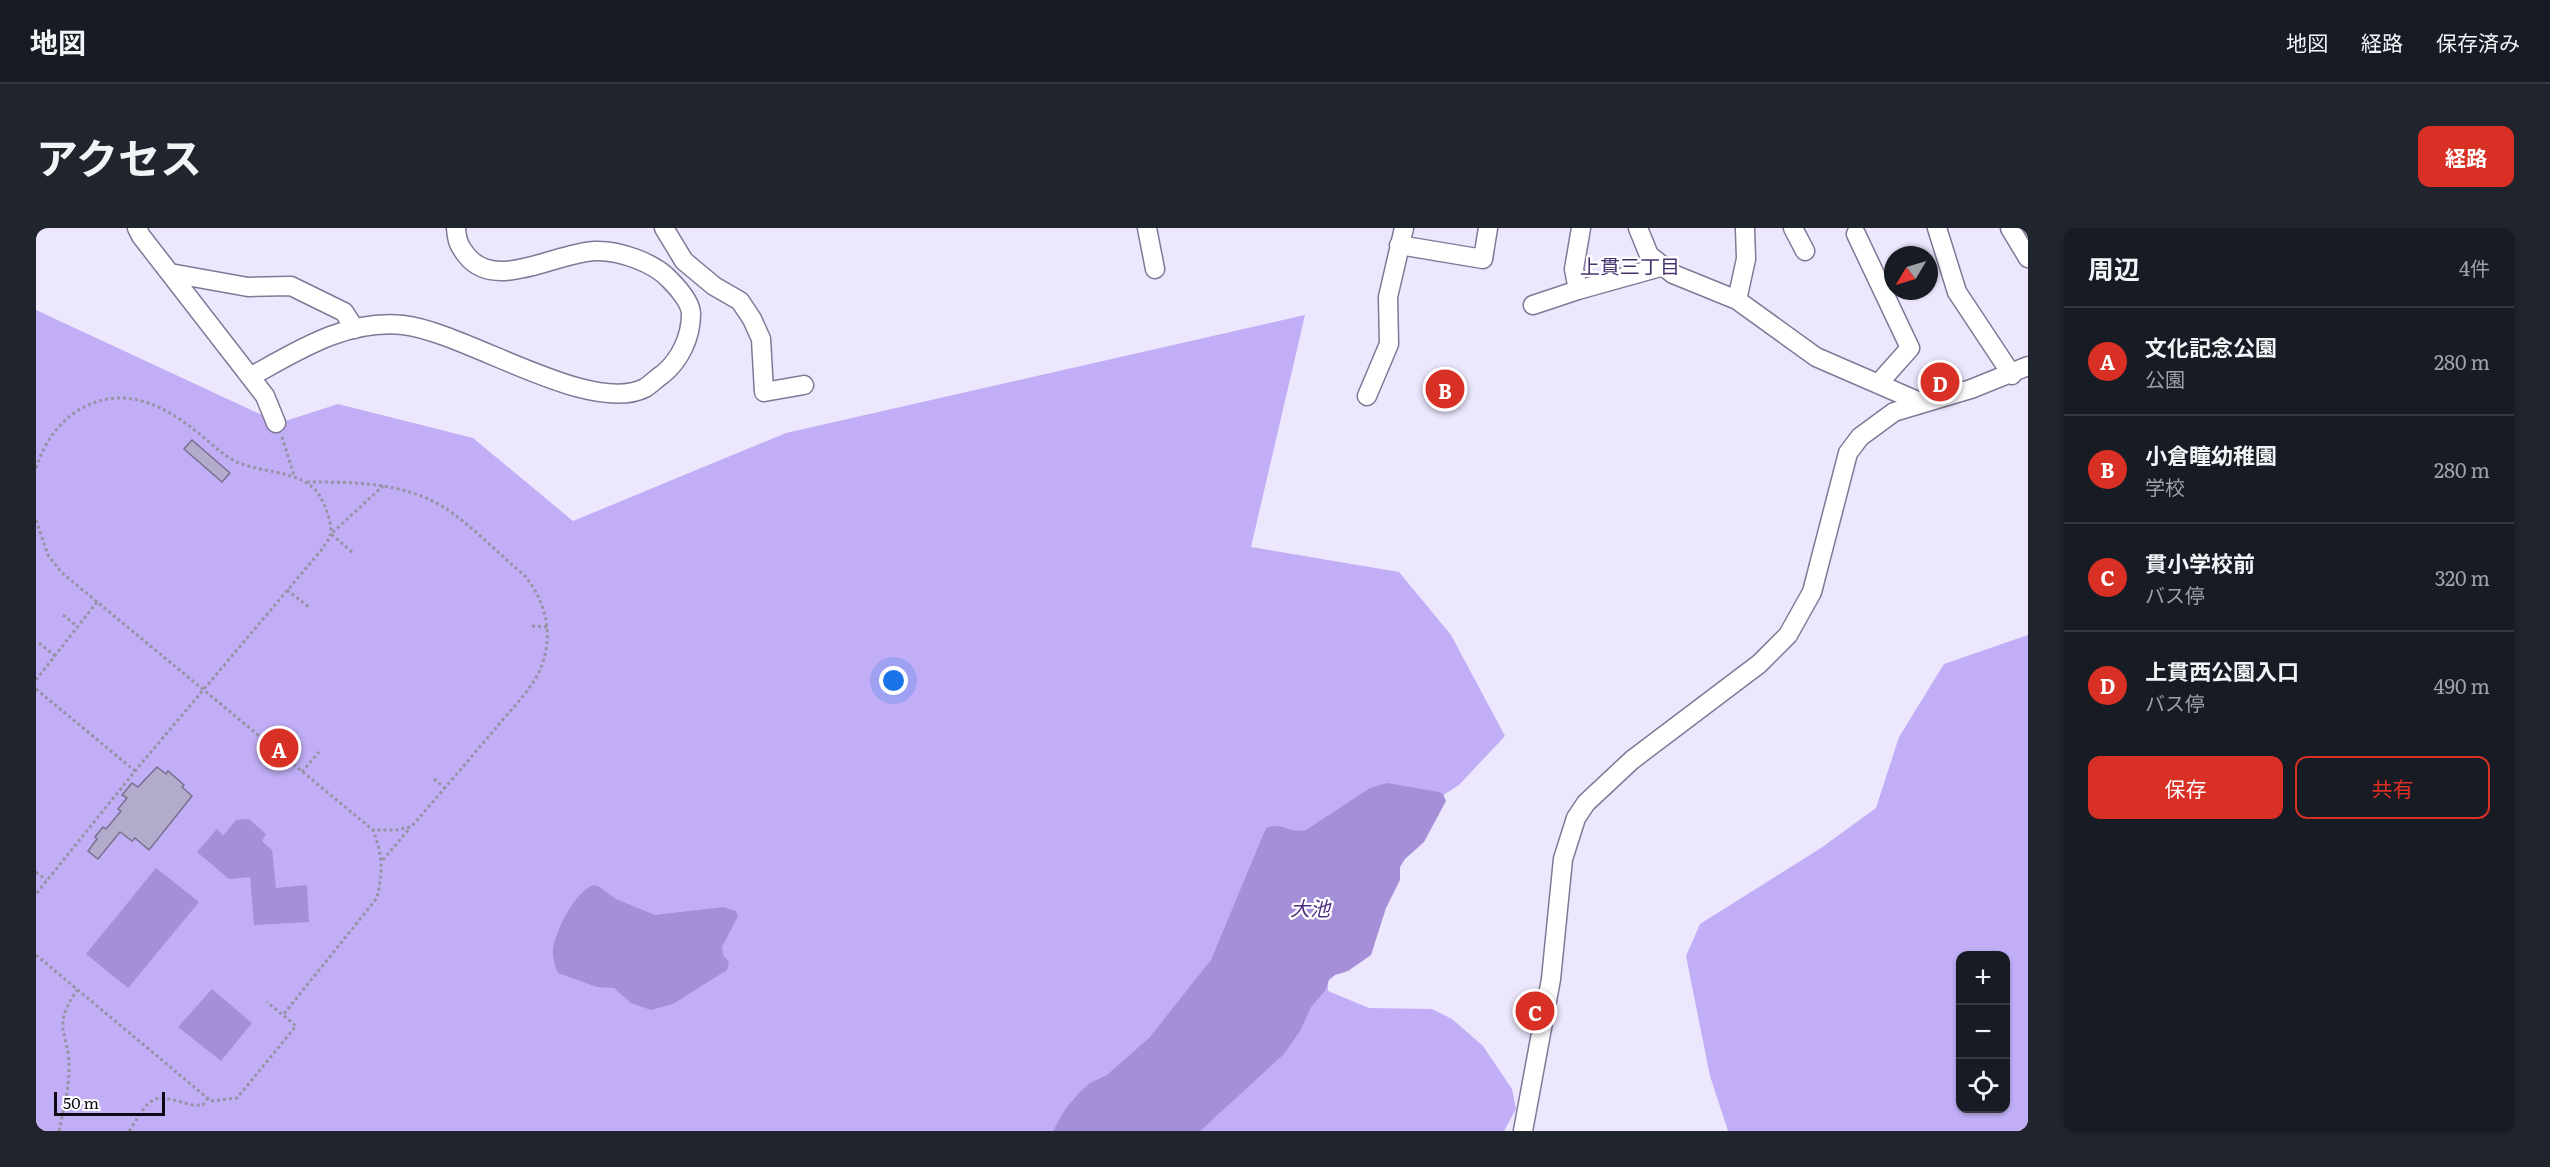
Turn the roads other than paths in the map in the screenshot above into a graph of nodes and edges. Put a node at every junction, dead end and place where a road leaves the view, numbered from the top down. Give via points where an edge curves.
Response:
1 (137, 228) edge
2 (456, 228) edge
3 (1146, 228) edge
4 (1488, 228) edge
5 (1581, 228) edge
6 (1638, 228) edge
7 (1745, 228) edge
8 (1793, 228) edge
9 (1937, 228) edge
10 (2010, 228) edge
11 (1856, 234) dead end
12 (668, 236) edge
13 (1402, 236) edge
14 (1805, 251) dead end
15 (2028, 258) edge
16 (649, 266) junction
17 (1664, 266) junction
18 (1155, 269) dead end
19 (170, 273) junction
20 (1578, 290) junction
21 (1737, 300) junction
22 (1533, 305) dead end
23 (355, 329) junction
24 (2020, 371) edge
25 (250, 377) junction
26 (1878, 384) junction
27 (804, 385) dead end
28 (1367, 396) dead end
29 (1922, 404) junction
30 (276, 423) road end
31 (1523, 1131) edge

1 - 19 street
2 - 16 street via 462,249 473,263 490,272 513,271 597,251
3 - 18 street
4 - 13 street via 1483,259
5 - 20 street via 1574,269
6 - 17 street via 1649,255
7 - 21 street via 1746,259
8 - 14 street
9 - 24 street via 1957,292
10 - 15 street
11 - 26 street via 1910,348
12 - 16 street
12 - 27 street via 684,261 740,302 752,320 761,339 764,392
13 - 28 street via 1388,297 1389,344
16 - 23 street via 665,274 692,312 687,338 671,367 644,388 619,394 592,391 557,380 435,332 403,325
17 - 20 street
17 - 21 street via 1672,274
19 - 23 street via 248,287 291,286 344,312
19 - 25 street
20 - 22 street
21 - 26 street via 1816,357
23 - 25 street via 318,340
24 - 29 street
25 - 30 street via 265,396
26 - 29 street
29 - 31 street via 1880,420 1860,436 1848,453 1812,592 1788,635 1759,664 1632,760 1576,818 1563,859 1551,979

